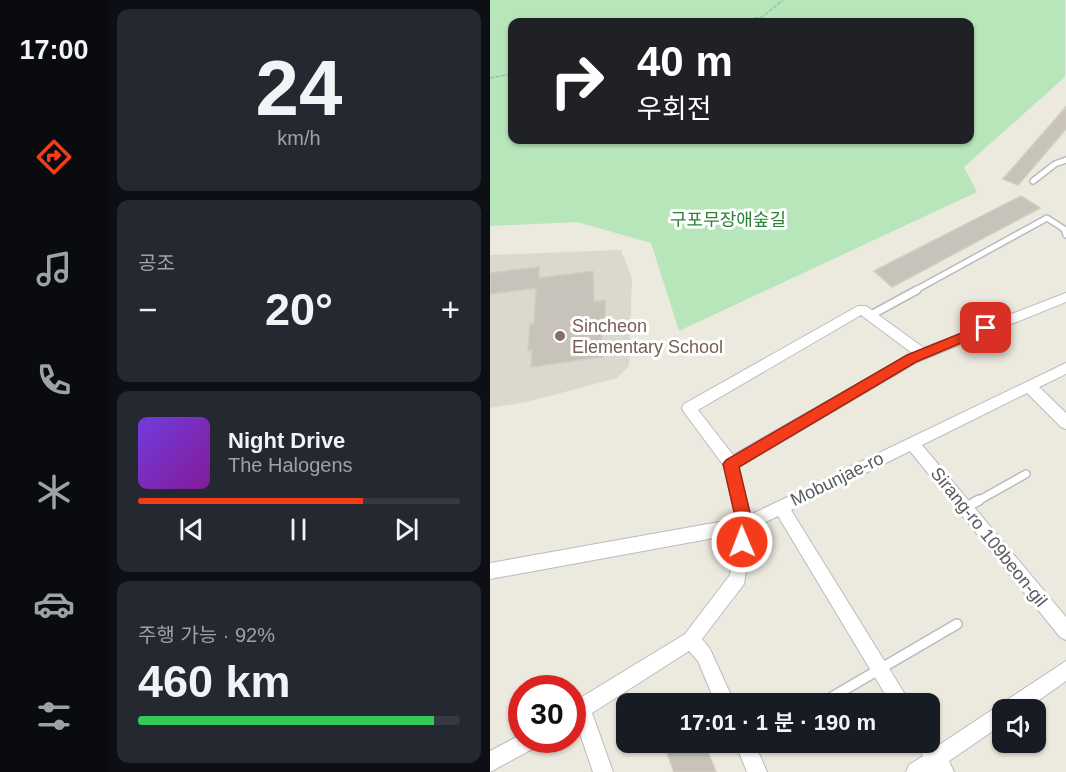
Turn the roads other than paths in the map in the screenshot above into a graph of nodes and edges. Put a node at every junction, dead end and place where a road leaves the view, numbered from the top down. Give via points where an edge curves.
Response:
1 (1066, 160) edge
2 (1033, 181) dead end
3 (1065, 231) edge
4 (1066, 297) edge
5 (871, 315) junction
6 (924, 354) junction
7 (1066, 368) edge
8 (1029, 386) junction
9 (1066, 423) edge
10 (912, 443) junction
11 (731, 464) junction
12 (1026, 474) dead end
13 (781, 507) junction
14 (965, 508) junction
15 (745, 525) junction
16 (490, 571) edge
17 (957, 624) dead end
18 (1066, 631) edge
19 (691, 639) junction
20 (880, 668) junction
21 (1066, 670) edge
22 (721, 693) edge
23 (838, 693) edge
24 (895, 693) edge
25 (1024, 699) edge
26 (586, 706) edge
27 (992, 720) edge
28 (586, 733) edge
29 (508, 752) edge
30 (751, 753) edge
31 (935, 758) edge
32 (490, 762) edge
33 (603, 772) edge
34 (757, 772) edge
35 (916, 772) edge

1 - 2 lane
3 - 5 lane via 1046,218
4 - 6 street
5 - 6 street
5 - 11 street via 862,309 689,408
6 - 11 street
7 - 8 street, Mobunjae-ro
8 - 9 street
8 - 10 street, Mobunjae-ro
10 - 13 street, Mobunjae-ro
10 - 14 street, Sirang-ro 109beon-gil
11 - 15 street
12 - 14 lane
13 - 15 street, Mobunjae-ro
13 - 20 street
14 - 18 street, Sirang-ro 109beon-gil
15 - 16 street, Mobunjae-ro
15 - 19 street via 738,578
17 - 20 lane
19 - 22 street via 704,655
19 - 26 street
20 - 23 lane
20 - 24 street
21 - 25 street
27 - 31 street
28 - 33 street
29 - 32 street
30 - 34 street
31 - 35 street

